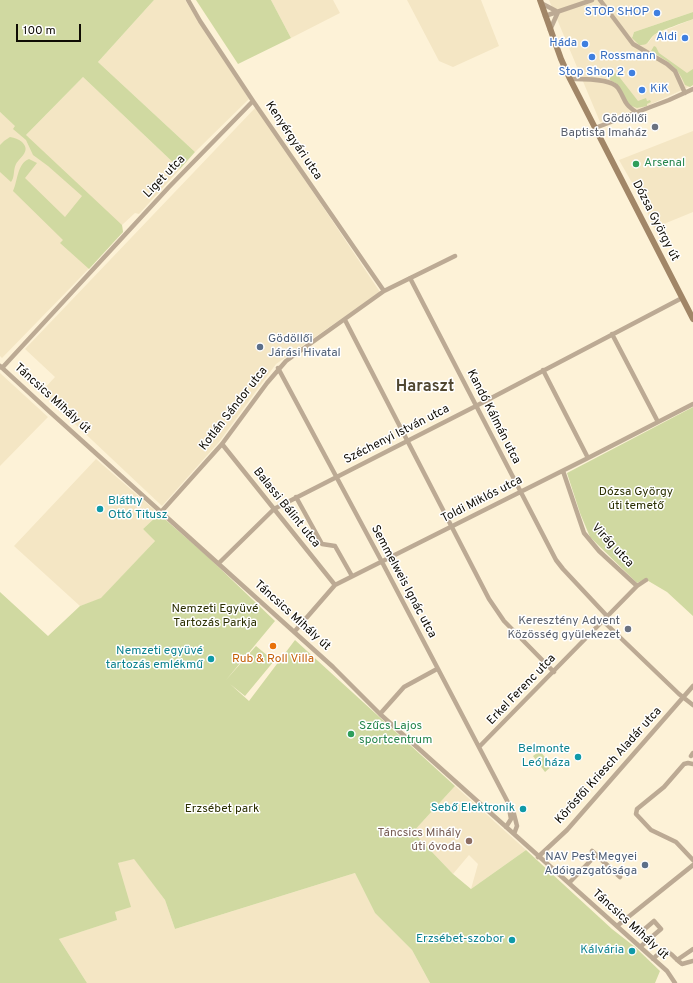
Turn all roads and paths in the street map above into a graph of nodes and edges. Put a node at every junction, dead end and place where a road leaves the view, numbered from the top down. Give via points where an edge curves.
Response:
1 (188, 0) edge
2 (592, 0) edge
3 (600, 0) edge
4 (541, 1) edge
5 (558, 12) junction
6 (545, 16) junction
7 (550, 30) junction
8 (570, 79) junction
9 (693, 89) edge
10 (685, 93) junction
11 (253, 101) junction
12 (636, 112) junction
13 (595, 128) junction
14 (455, 256) dead end
15 (410, 278) junction
16 (384, 291) junction
17 (682, 298) junction
18 (693, 319) edge
19 (345, 320) junction
20 (612, 334) junction
21 (1, 367) edge
22 (278, 368) junction
23 (544, 370) junction
24 (693, 404) edge
25 (476, 406) junction
26 (658, 422) junction
27 (408, 440) junction
28 (222, 444) junction
29 (588, 458) junction
30 (563, 471) junction
31 (336, 477) junction
32 (520, 492) junction
33 (296, 497) junction
34 (274, 508) junction
35 (162, 512) junction
36 (452, 527) junction
37 (382, 562) junction
38 (219, 563) junction
39 (352, 576) junction
40 (646, 580) dead end
41 (335, 585) junction
42 (637, 586) junction
43 (607, 616) junction
44 (603, 621) junction
45 (294, 631) junction
46 (437, 669) junction
47 (554, 672) junction
48 (693, 686) edge
49 (683, 697) junction
50 (693, 705) edge
51 (380, 714) junction
52 (479, 748) junction
53 (693, 764) edge
54 (509, 804) junction
55 (506, 827) junction
56 (514, 834) junction
57 (592, 851) dead end
58 (596, 855) junction
59 (538, 857) junction
60 (693, 860) edge
61 (693, 865) edge
62 (620, 877) dead end
63 (569, 883) junction
64 (617, 926) junction
65 (640, 933) dead end
66 (640, 946) junction
67 (693, 949) edge
68 (653, 959) junction
69 (677, 960) junction
70 (693, 961) edge
71 (675, 983) edge

1 - 11 street, Kenyérgyári utca
2 - 5 street
3 - 10 street via 634,44 675,71
4 - 5 street
4 - 6 main road, Dózsa György út
5 - 6 street
5 - 7 street
6 - 7 main road, Dózsa György út
7 - 8 main road, Dózsa György út
8 - 12 street via 614,84 625,103
8 - 13 main road, Dózsa György út
9 - 10 street
10 - 12 street
11 - 16 street, Kenyérgyári utca
11 - 21 street, Liget utca
12 - 13 street
13 - 17 main road, Dózsa György út
14 - 15 street, Kotlán Sándor utca
15 - 16 street, Kotlán Sándor utca
15 - 25 street, Kandó Kálmán utca
16 - 19 street, Kotlán Sándor utca
17 - 18 main road, Dózsa György út
17 - 20 street, Széchenyi István utca
19 - 22 street, Kotlán Sándor utca
19 - 27 street
20 - 23 street, Széchenyi István utca
20 - 26 street
21 - 35 street, Táncsics Mihály út
22 - 28 street, Kotlán Sándor utca
22 - 31 street, Semmelweis Ignác utca
23 - 25 street, Széchenyi István utca
23 - 29 street
24 - 26 street, Toldi Miklós utca
25 - 27 street, Széchenyi István utca
25 - 32 street, Kandó Kálmán utca
26 - 29 street, Toldi Miklós utca
27 - 31 street, Széchenyi István utca
27 - 36 street
28 - 34 street, Balassi Bálint utca
28 - 35 street, Kotlán Sándor utca
29 - 30 street, Toldi Miklós utca
30 - 32 street, Toldi Miklós utca
30 - 42 street, Virág utca via 584,533
31 - 33 street, Széchenyi István utca
31 - 37 street, Semmelweis Ignác utca
32 - 36 street, Toldi Miklós utca
32 - 43 street, Kandó Kálmán utca via 559,564
33 - 34 street, Széchenyi István utca
33 - 39 street via 322,544 334,546
34 - 38 street, Széchenyi István utca
34 - 41 street, Balassi Bálint utca
35 - 38 street, Táncsics Mihály út
36 - 37 street, Toldi Miklós utca
36 - 47 street via 497,611
37 - 39 street, Toldi Miklós utca
37 - 46 street, Semmelweis Ignác utca
38 - 45 street, Táncsics Mihály út
39 - 41 street, Toldi Miklós utca
40 - 42 street, Erkel Ferenc utca
41 - 45 street, Toldi Miklós utca
42 - 43 street, Erkel Ferenc utca
43 - 44 street, Erkel Ferenc utca
44 - 47 street, Erkel Ferenc utca
44 - 49 street
45 - 51 street, Táncsics Mihály út
46 - 51 street via 404,687
46 - 52 street, Semmelweis Ignác utca
47 - 52 street, Erkel Ferenc utca
48 - 49 street, Körösfői Kriesch Aladár utca
49 - 50 street
49 - 59 street, Körösfői Kriesch Aladár utca via 588,806
51 - 55 street, Táncsics Mihály út
52 - 54 street, Semmelweis Ignác utca
53 - 60 street via 684,764 664,787 637,809 636,814 651,830 676,842
54 - 55 street, Semmelweis Ignác utca via 511,819
54 - 56 street, Semmelweis Ignác utca via 517,824
55 - 56 street, Táncsics Mihály út
56 - 59 street, Táncsics Mihály út
57 - 58 street
58 - 62 street
58 - 63 street
59 - 63 street, Táncsics Mihály út
61 - 64 street
63 - 64 street, Táncsics Mihály út
64 - 66 street, Táncsics Mihály út
65 - 66 street via 654,921 661,928
66 - 68 street, Táncsics Mihály út
67 - 69 street
68 - 69 street via 664,951
68 - 71 street, Táncsics Mihály út via 670,974
69 - 70 street via 683,964

